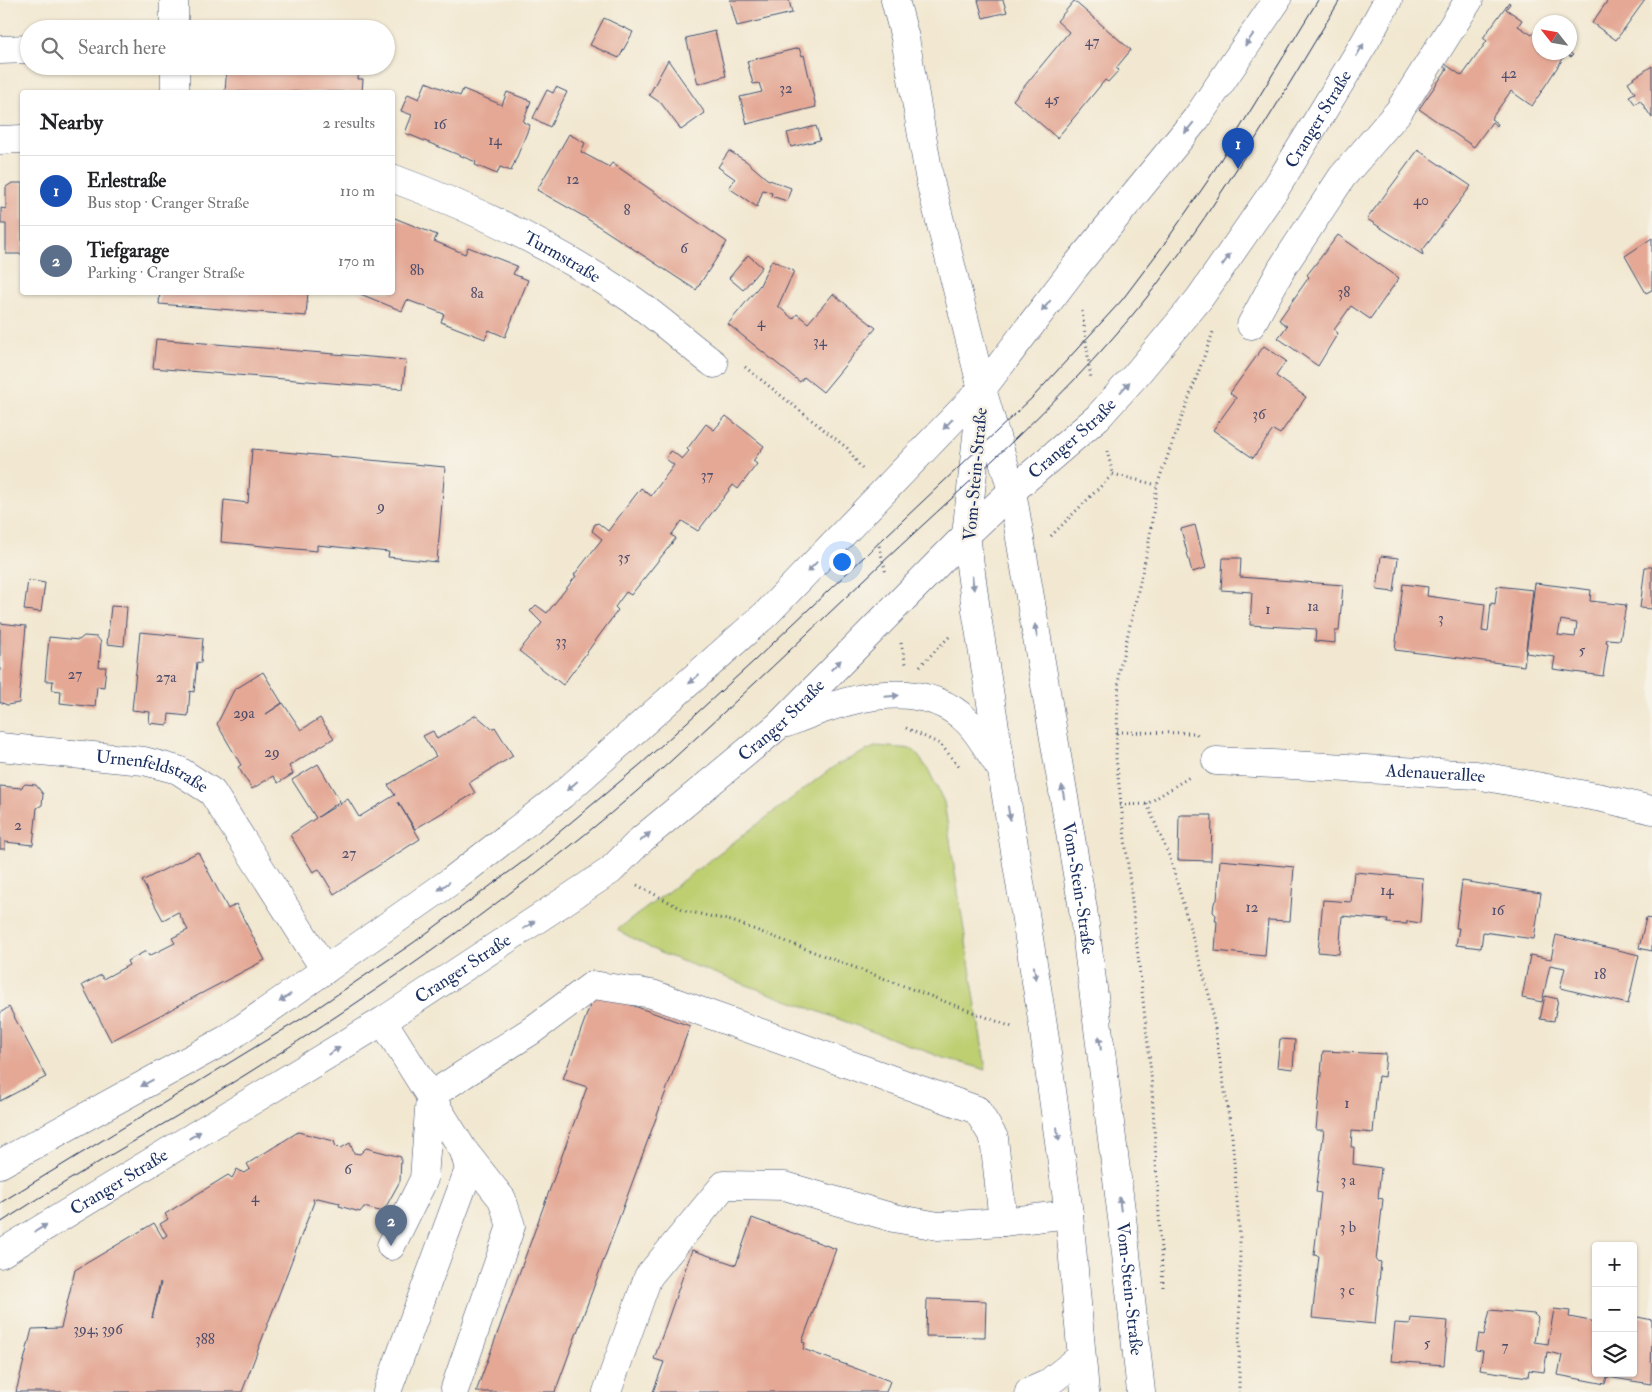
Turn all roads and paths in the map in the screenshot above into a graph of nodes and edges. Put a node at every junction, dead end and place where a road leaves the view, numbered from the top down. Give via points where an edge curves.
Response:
1 (174, 0) edge
2 (895, 0) edge
3 (1277, 0) edge
4 (1388, 0) edge
5 (1469, 0) edge
6 (174, 20) edge
7 (0, 50) edge
8 (20, 50) edge
9 (175, 75) edge
10 (175, 90) edge
11 (20, 139) edge
12 (0, 140) edge
13 (395, 179) edge
14 (1075, 267) junction
15 (1251, 325) dead end
16 (714, 364) joint
17 (982, 388) junction
18 (1098, 417) junction
19 (1012, 491) junction
20 (871, 507) junction
21 (966, 535) junction
22 (778, 726) junction
23 (1116, 732) junction
24 (0, 747) edge
25 (1216, 761) junction
26 (1003, 772) junction
27 (1147, 804) junction
28 (1120, 805) junction
29 (1652, 810) edge
30 (610, 871) junction
31 (325, 970) junction
32 (383, 1021) junction
33 (1020, 1029) dead end
34 (430, 1096) junction
35 (464, 1151) junction
36 (0, 1164) edge
37 (1069, 1214) junction
38 (1003, 1222) junction
39 (391, 1246) dead end
40 (0, 1254) edge
41 (1164, 1295) dead end
42 (1081, 1357) junction
43 (455, 1388) dead end
44 (388, 1392) edge
45 (607, 1392) edge
46 (1029, 1392) edge
47 (1085, 1392) edge
48 (1141, 1392) edge
49 (1239, 1392) edge

1 - 6 main road
2 - 17 main road, Vom-Stein-Straße via 905,38 930,181
3 -> 14 main road via 1196,119
18 -> 4 main road, Cranger Straße via 1199,299 1276,188
5 - 15 main road via 1399,111 1342,176 1282,268
7 - 8 main road
9 - 10 main road
11 - 12 main road
13 - 16 main road, Turmstraße via 530,237 631,299
14 -> 17 main road
14 - 18 path
16 - 20 path via 724,372 734,358 847,448 862,470
17 - 19 main road, Vom-Stein-Straße
17 -> 20 main road
17 - 21 main road, Vom-Stein-Straße
18 - 19 main road, Cranger Straße
18 - 23 path via 1113,474 1157,485 1148,548 1118,672
19 - 21 main road, Cranger Straße
48 -> 19 main road, Vom-Stein-Straße via 1083,909
20 -> 31 main road via 767,613 562,795 451,881
22 -> 21 main road, Cranger Straße
21 -> 26 main road, Vom-Stein-Straße
22 -> 26 main road via 828,706 860,699 904,695 934,699 968,722
30 -> 22 main road, Cranger Straße via 642,839
23 - 25 path via 1196,733
23 - 28 path
24 - 31 main road, Urnenfeldstraße via 144,761 178,770 212,792
25 - 27 path
25 - 29 main road, Adenauerallee via 1476,775
26 -> 37 main road, Vom-Stein-Straße
27 - 28 path
27 - 49 path via 1170,858 1210,998 1231,1127 1240,1239
28 - 41 path via 1151,1072
32 -> 30 main road, Cranger Straße
30 - 33 path via 686,911 732,921
31 -> 36 main road via 227,1039
32 - 34 main road
40 -> 32 main road, Cranger Straße
34 - 35 main road
34 - 38 main road via 531,1031 593,984 652,994 977,1110 994,1138
34 - 39 main road via 424,1179
35 - 43 main road via 502,1199 511,1226
35 - 44 main road via 469,1169
37 - 38 main road
37 - 42 main road, Vom-Stein-Straße
38 - 45 main road via 938,1226 894,1218 785,1186 724,1185 648,1277
42 - 46 main road via 1047,1384
42 - 47 main road, Vom-Stein-Straße

